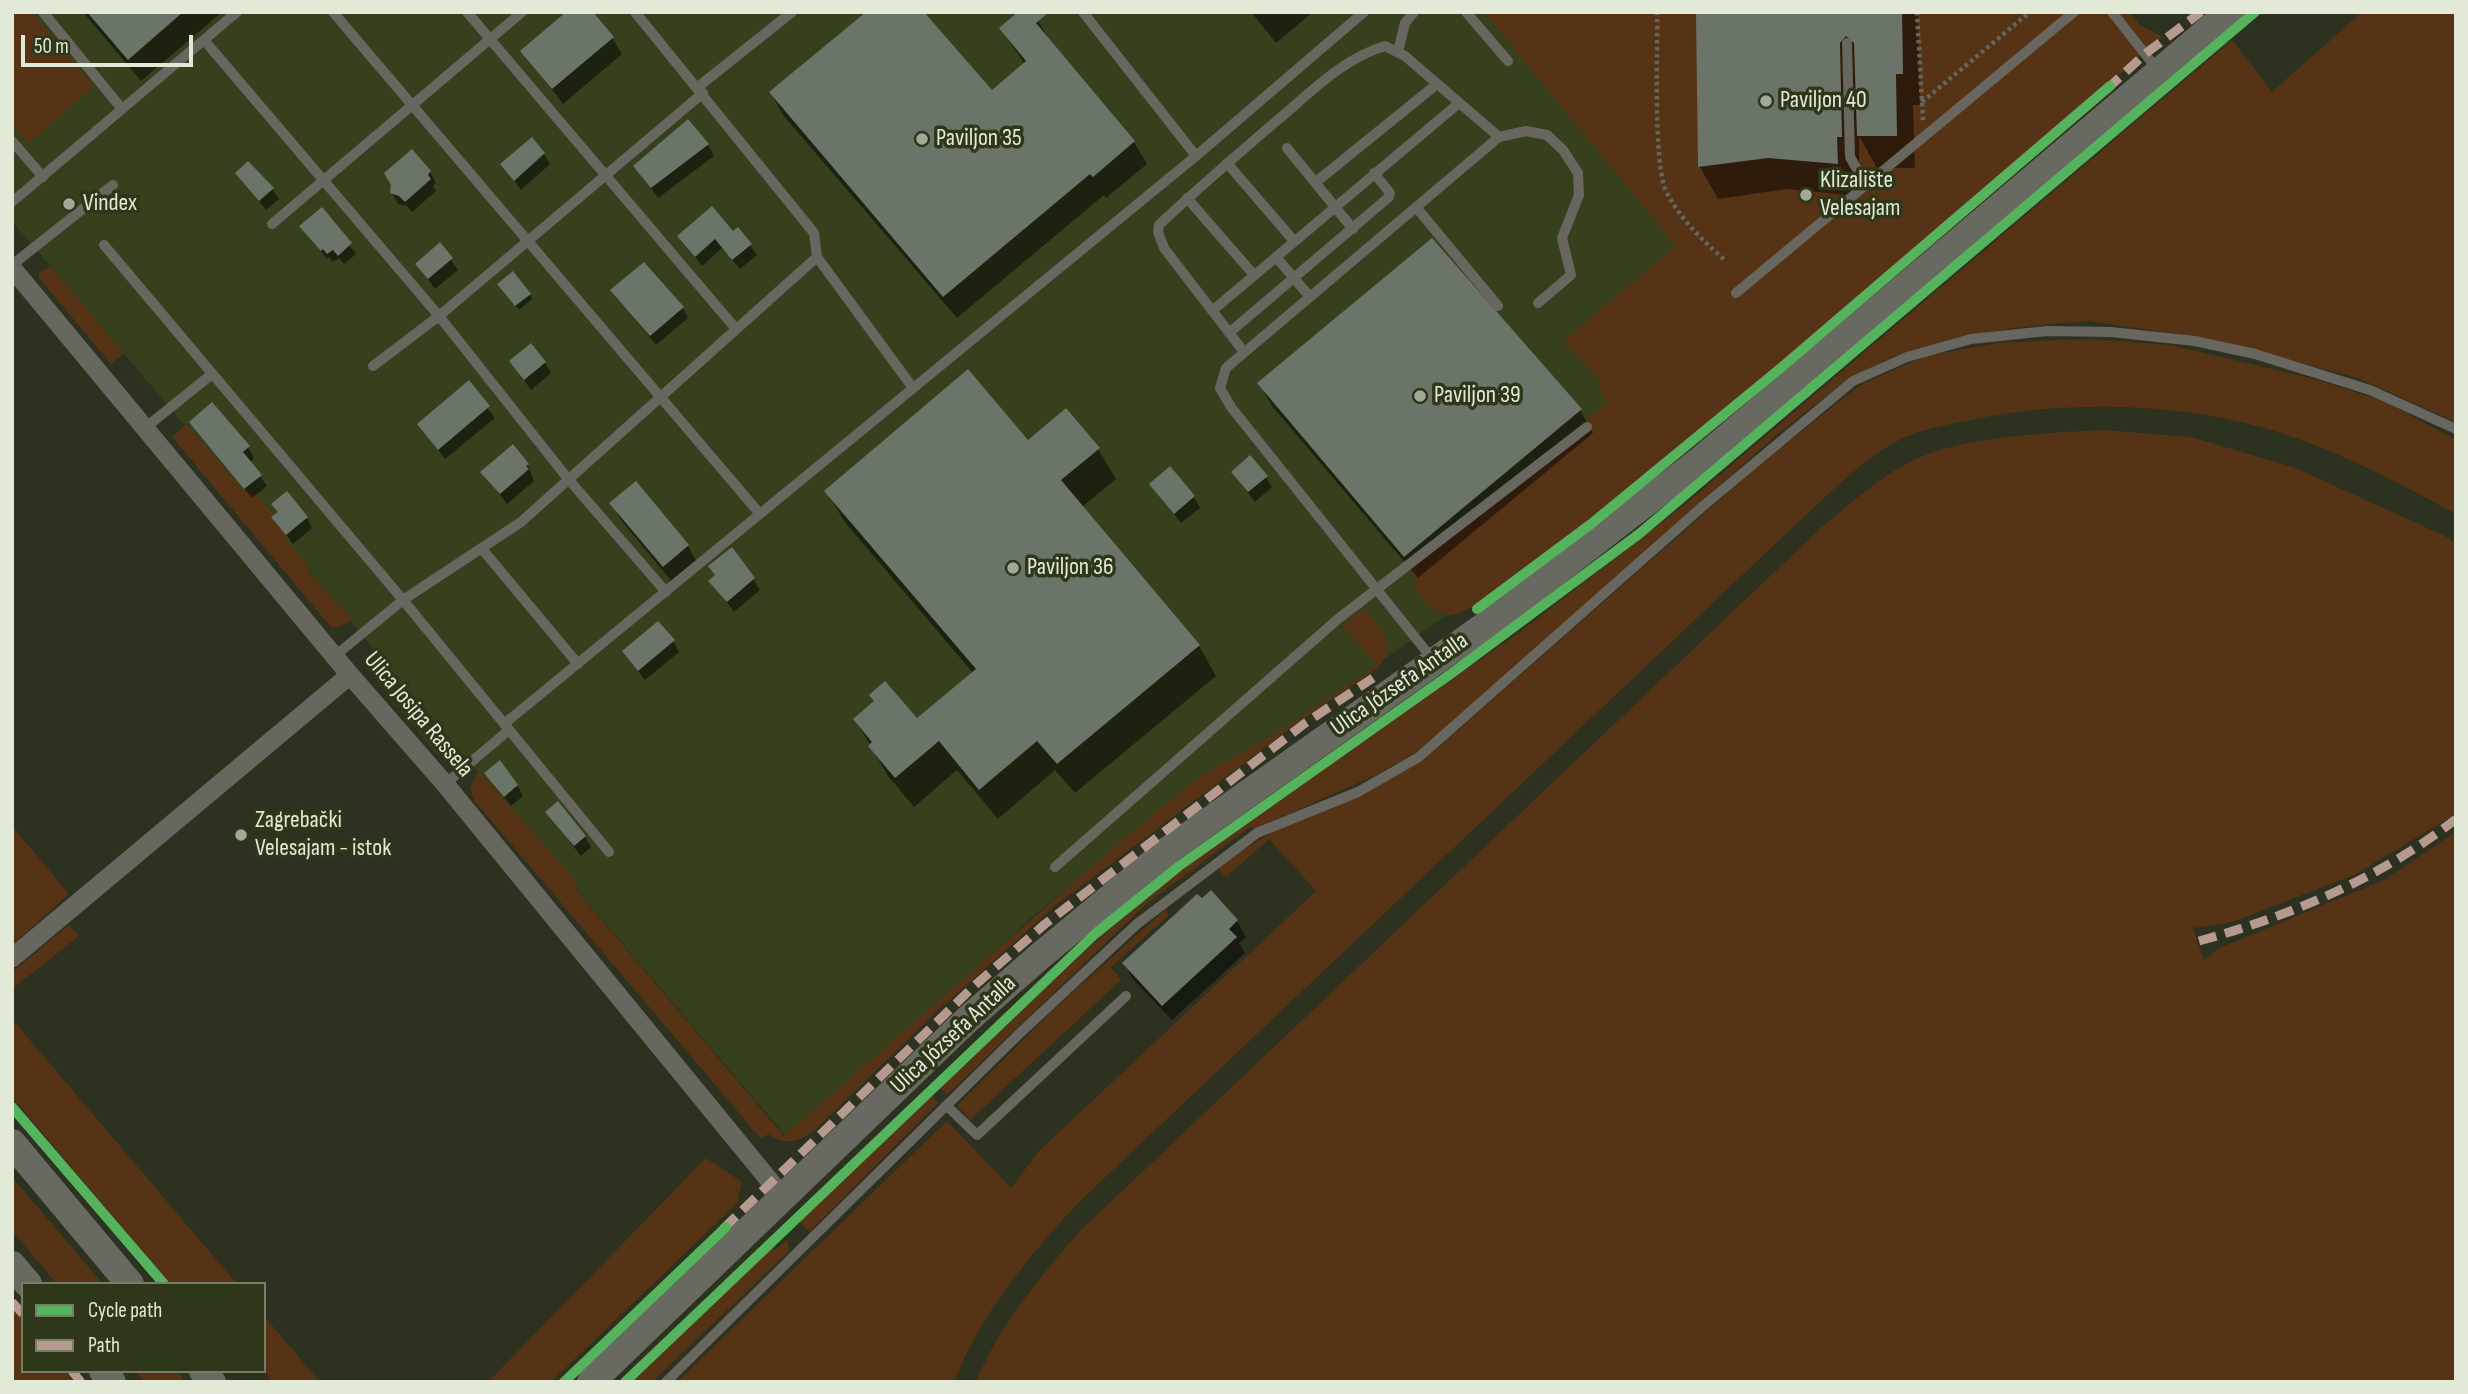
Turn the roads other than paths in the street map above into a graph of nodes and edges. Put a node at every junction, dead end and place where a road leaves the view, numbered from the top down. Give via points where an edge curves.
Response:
1 (43, 12) edge
2 (237, 12) edge
3 (333, 12) edge
4 (467, 12) edge
5 (522, 12) edge
6 (635, 12) edge
7 (792, 12) edge
8 (1083, 12) edge
9 (1364, 12) edge
10 (1413, 12) edge
11 (1466, 12) edge
12 (2074, 12) edge
13 (2112, 12) edge
14 (2230, 12) edge
15 (204, 40) junction
16 (490, 40) junction
17 (1847, 43) dead end
18 (1398, 52) junction
19 (1508, 61) dead end
20 (2159, 73) junction
21 (1437, 84) junction
22 (700, 90) junction
23 (1459, 103) junction
24 (412, 106) junction
25 (122, 109) junction
26 (1499, 137) junction
27 (12, 141) edge
28 (1287, 148) dead end
29 (1195, 156) junction
30 (1227, 163) junction
31 (1374, 173) junction
32 (603, 174) junction
33 (43, 177) junction
34 (324, 179) junction
35 (1316, 183) junction
36 (113, 185) dead end
37 (1866, 185) junction
38 (1187, 198) junction
39 (12, 202) edge
40 (1335, 206) junction
41 (1416, 207) junction
42 (272, 224) dead end
43 (1353, 229) junction
44 (527, 239) junction
45 (1294, 241) junction
46 (104, 245) dead end
47 (817, 257) junction
48 (1276, 257) junction
49 (12, 266) edge
50 (1254, 275) junction
51 (1294, 278) junction
52 (1736, 293) dead end
53 (1310, 297) junction
54 (1538, 303) dead end
55 (1498, 306) dead end
56 (1212, 311) junction
57 (439, 316) junction
58 (736, 329) junction
59 (1229, 332) junction
60 (1244, 352) junction
61 (373, 366) dead end
62 (212, 374) junction
63 (913, 388) junction
64 (661, 397) junction
65 (1587, 427) dead end
66 (145, 428) junction
67 (2456, 429) edge
68 (569, 480) junction
69 (760, 514) junction
70 (482, 549) junction
71 (666, 592) junction
72 (1377, 592) junction
73 (403, 600) junction
74 (336, 654) junction
75 (1435, 661) junction
76 (578, 664) junction
77 (350, 674) junction
78 (507, 727) junction
79 (445, 784) junction
80 (609, 852) dead end
81 (1055, 867) dead end
82 (12, 958) edge
83 (1126, 996) dead end
84 (947, 1106) junction
85 (12, 1143) edge
86 (783, 1197) junction
87 (12, 1265) edge
88 (26, 1282) edge
89 (128, 1282) edge
90 (591, 1382) edge
91 (666, 1382) edge

1 - 25 lane
2 - 15 lane
3 - 24 lane
4 - 16 lane
5 - 16 lane
6 - 22 lane
7 - 22 lane
8 - 29 lane
9 - 29 lane
10 - 18 lane via 1405,23
11 - 19 lane
12 - 37 lane
13 - 20 lane
14 - 20 street, Ulica Józsefa Antalla
15 - 25 lane
15 - 34 lane
16 - 24 lane
16 - 32 lane
17 - 37 lane via 1850,157
18 - 21 lane
18 - 30 lane via 1385,46 1368,51
20 - 75 street, Ulica Józsefa Antalla via 1702,459
21 - 23 lane
21 - 35 lane
22 - 32 lane
22 - 47 lane via 814,233
23 - 26 lane
23 - 31 lane
24 - 34 lane
24 - 44 lane
25 - 33 lane
26 - 41 lane
26 - 54 lane via 1526,131 1547,135 1578,173 1579,195 1562,238 1571,275
27 - 33 lane
28 - 35 lane
29 - 63 lane
30 - 38 lane
30 - 45 lane
31 - 40 lane
31 - 43 lane via 1390,195
32 - 44 lane
32 - 58 lane
33 - 39 lane
34 - 42 lane
34 - 57 lane
35 - 40 lane
36 - 49 lane
37 - 52 lane
38 - 50 lane
38 - 56 lane via 1158,232 1164,248
40 - 43 lane
40 - 45 lane
41 - 53 lane
41 - 55 lane
43 - 51 lane
44 - 57 lane
44 - 64 lane
45 - 48 lane
46 - 62 lane
47 - 58 lane
47 - 63 lane
48 - 50 lane
48 - 51 lane
49 - 66 street, Ulica Josipa Rassela
50 - 56 lane
51 - 53 lane
51 - 59 lane
53 - 60 lane
56 - 59 lane
57 - 61 lane
57 - 68 lane
58 - 64 lane
59 - 60 lane
60 - 72 lane via 1226,368 1220,388
62 - 66 lane
62 - 73 lane
63 - 69 lane
64 - 68 lane
64 - 69 lane
65 - 72 lane
66 - 74 street, Ulica Josipa Rassela
67 - 84 lane via 2370,390 2255,354 2195,341 2110,332 2047,331 1971,339 1907,357 1853,381 1702,507 1419,757 1358,792 1257,833 1137,924
68 - 70 lane
68 - 71 lane
69 - 71 lane
70 - 73 lane
70 - 76 lane
71 - 76 lane
72 - 75 lane
72 - 81 lane via 1338,619
73 - 74 lane
73 - 78 lane
74 - 77 street, Ulica Josipa Rassela
75 - 86 street, Ulica Józsefa Antalla via 1167,851 968,1019
76 - 78 lane
77 - 79 street, Ulica Josipa Rassela
77 - 82 street
78 - 79 lane
78 - 80 lane
79 - 86 street, Ulica Josipa Rassela
83 - 84 lane via 976,1135
84 - 91 lane
85 - 89 street
86 - 90 street, Ulica Józsefa Antalla
87 - 88 street

